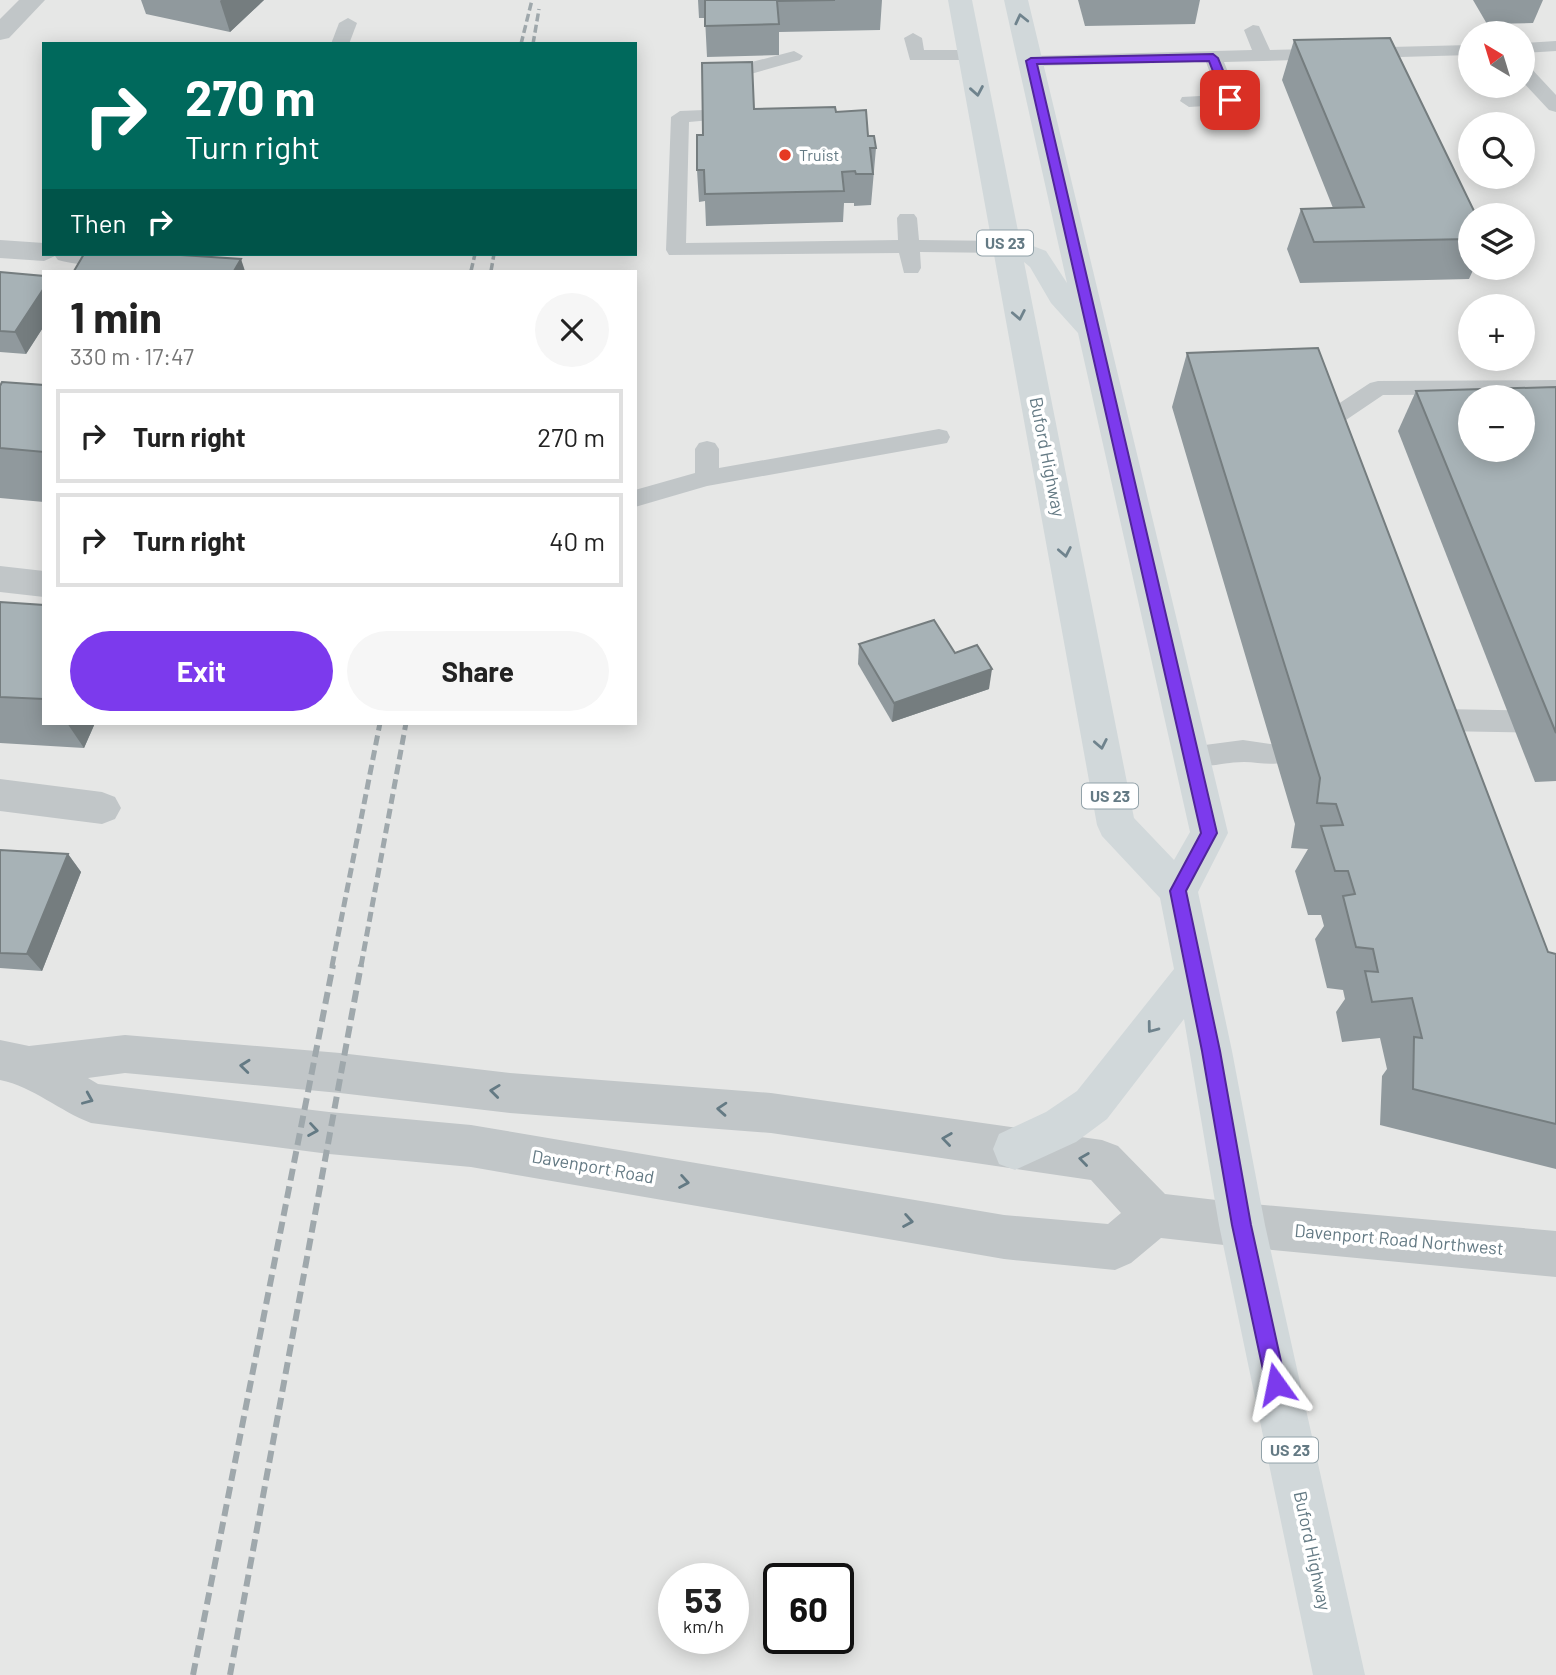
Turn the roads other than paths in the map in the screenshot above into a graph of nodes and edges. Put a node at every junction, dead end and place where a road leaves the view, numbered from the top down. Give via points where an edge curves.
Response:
1 (960, 0) edge
2 (1017, 0) edge
3 (33, 2) edge
4 (348, 23) dead end
5 (1252, 30) dead end
6 (1350, 32) dead end
7 (0, 33) edge
8 (913, 38) dead end
9 (342, 42) edge
10 (1556, 46) edge
11 (1535, 47) edge
12 (1458, 50) edge
13 (1361, 53) junction
14 (971, 55) junction
15 (1264, 56) junction
16 (794, 57) dead end
17 (1019, 57) junction
18 (1213, 58) junction
19 (703, 66) edge
20 (1535, 83) edge
21 (1189, 101) dead end
22 (1556, 106) edge
23 (704, 116) edge
24 (907, 218) dead end
25 (907, 246) junction
26 (1006, 247) junction
27 (0, 249) edge
28 (707, 249) junction
29 (42, 252) edge
30 (911, 268) dead end
31 (707, 272) dead end
32 (1094, 333) junction
33 (1551, 393) edge
34 (939, 438) dead end
35 (707, 449) dead end
36 (1352, 469) edge
37 (707, 478) junction
38 (637, 498) edge
39 (0, 579) edge
40 (42, 584) edge
41 (1435, 720) edge
42 (1556, 722) edge
43 (1274, 754) dead end
44 (1192, 756) junction
45 (0, 795) edge
46 (102, 808) dead end
47 (1178, 891) junction
48 (1194, 974) junction
49 (14, 1063) edge
50 (1015, 1149) junction
51 (1154, 1215) junction
52 (1242, 1225) junction
53 (1556, 1254) edge
54 (1339, 1675) edge

1 - 14 main road, Buford Highway / US 23
17 -> 2 main road
3 - 7 street
4 - 9 lane
5 - 15 lane
6 - 13 lane
8 - 14 lane via 916,56
10 - 11 lane
12 - 13 lane
13 - 15 lane
14 -> 26 main road, Buford Highway / US 23
15 - 18 lane
16 - 19 lane via 733,73
17 - 18 lane
17 - 32 main road
18 - 21 lane via 1230,100
20 - 22 lane
23 - 28 lane via 680,117 676,250
24 - 25 lane
25 - 26 lane
25 - 28 lane via 801,258
25 - 30 lane
26 - 32 main road via 1043,261 1059,292
26 -> 47 main road, Buford Highway / US 23 via 1116,825
27 - 29 street
28 - 31 lane
32 - 44 main road
33 - 36 lane via 1378,388 1334,417
34 - 37 lane via 819,450
35 - 37 lane
37 - 38 lane
39 - 40 street
41 - 42 lane
43 - 44 lane via 1243,751
44 - 47 main road via 1209,833
45 - 46 street
47 - 48 main road, Buford Highway / US 23
48 -> 50 main road via 1092,1105 1061,1127
48 - 52 main road, Buford Highway / US 23
50 -> 49 street, Davenport Road via 771,1113 510,1093 125,1054
49 -> 51 street, Davenport Road via 91,1103 471,1146 1004,1237 1115,1247
51 -> 50 street, Davenport Road via 1102,1161
51 - 52 street
52 - 53 street, Davenport Road Northwest
52 - 54 main road, Buford Highway / US 23

